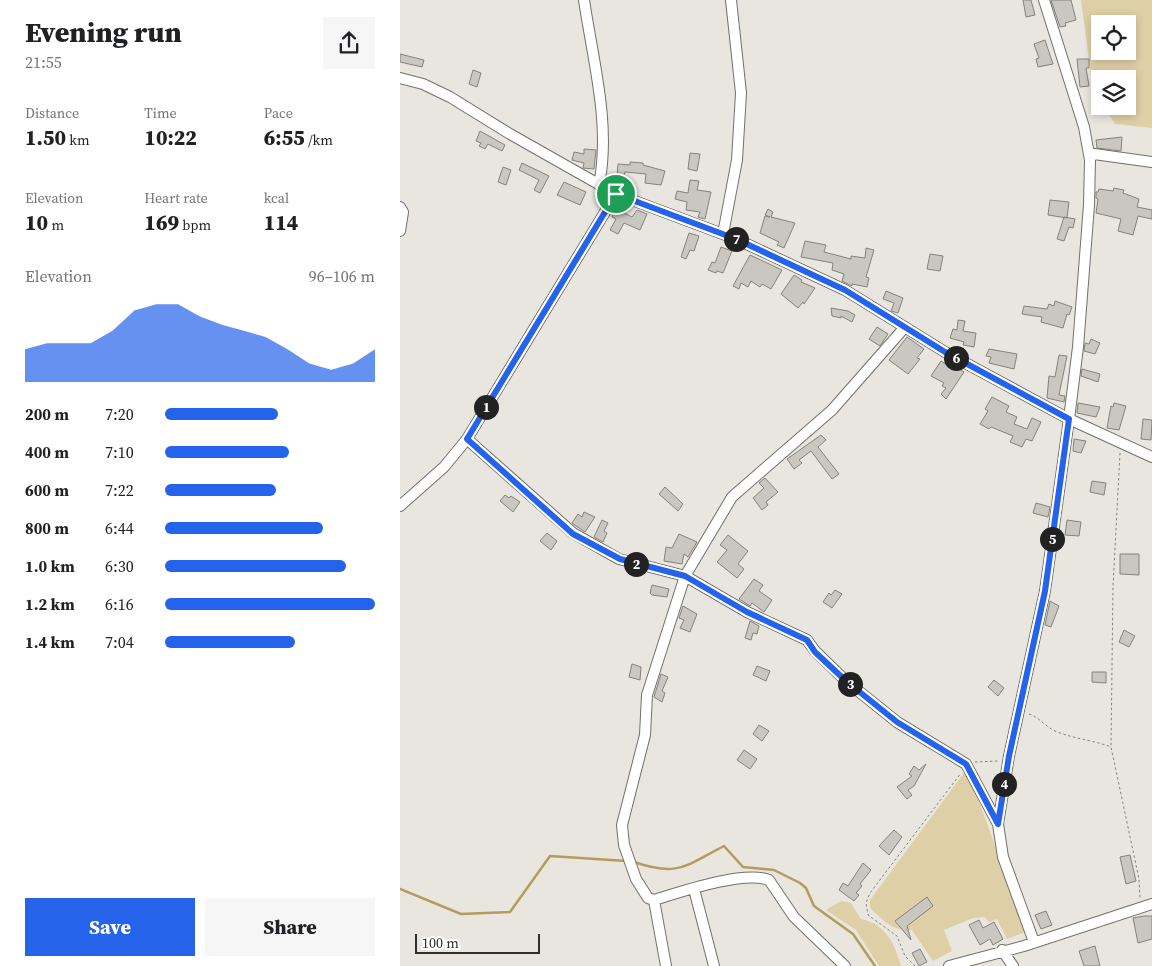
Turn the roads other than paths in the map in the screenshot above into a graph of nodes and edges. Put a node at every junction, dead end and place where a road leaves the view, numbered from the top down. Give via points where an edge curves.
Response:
1 (584, 0) edge
2 (731, 0) edge
3 (1044, 0) edge
4 (400, 78) edge
5 (1090, 158) junction
6 (1152, 162) edge
7 (599, 185) junction
8 (616, 194) junction
9 (400, 207) edge
10 (400, 231) edge
11 (723, 234) junction
12 (905, 327) junction
13 (1069, 419) junction
14 (467, 439) junction
15 (1152, 457) edge
16 (400, 506) edge
17 (685, 576) junction
18 (998, 824) junction
19 (694, 889) junction
20 (654, 900) junction
21 (1152, 904) edge
22 (1034, 942) junction
23 (1002, 950) junction
24 (666, 966) edge
25 (714, 966) edge
26 (845, 966) edge
27 (949, 966) edge
28 (1013, 966) edge

1 - 7 street via 604,132
2 - 11 street via 741,93 737,160
3 - 5 street via 1084,127
4 - 7 street via 423,84 450,97
5 - 6 street via 1100,154
5 - 13 street via 1078,347
7 - 8 street
8 - 11 street
8 - 14 street
9 - 10 street via 403,212
11 - 12 street via 845,290
12 - 13 street
12 - 17 street via 832,410 732,497
13 - 15 street
13 - 18 street via 1045,591 1009,756
14 - 16 street via 444,466
14 - 17 street via 573,534 620,559
17 - 18 street via 747,612 807,640 846,681 897,722 966,764
17 - 20 street via 647,695 645,734 622,825 624,845 636,879 648,898
18 - 22 street via 1003,857
19 - 20 street
19 - 25 street
19 - 26 street via 740,878 762,877 769,880 794,917
20 - 24 street
21 - 22 street
22 - 23 street
23 - 27 street
23 - 28 street

